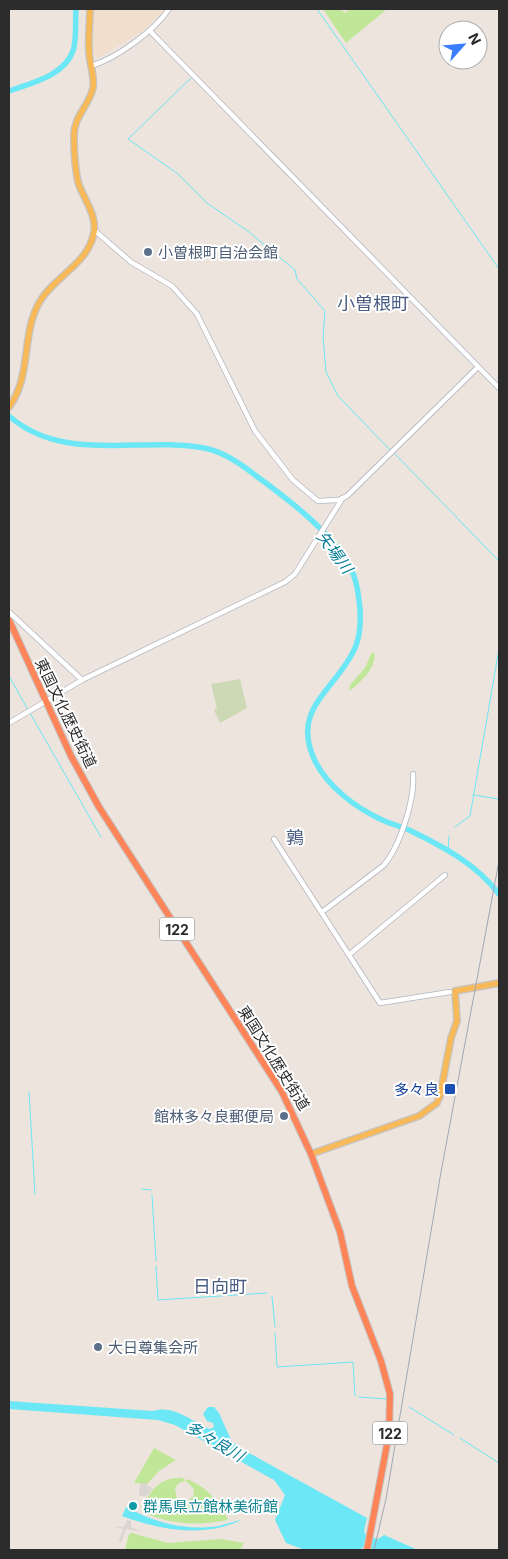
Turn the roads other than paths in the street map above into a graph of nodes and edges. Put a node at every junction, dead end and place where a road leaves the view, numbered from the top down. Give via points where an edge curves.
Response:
1 (90, 9) edge
2 (169, 9) edge
3 (150, 31) junction
4 (91, 66) junction
5 (94, 230) junction
6 (478, 367) junction
7 (499, 388) edge
8 (9, 407) edge
9 (342, 499) junction
10 (9, 612) edge
11 (9, 620) edge
12 (82, 680) junction
13 (45, 701) junction
14 (9, 723) edge
15 (413, 774) dead end
16 (274, 839) dead end
17 (445, 875) dead end
18 (322, 912) junction
19 (350, 954) junction
20 (499, 983) edge
21 (450, 992) dead end
22 (312, 1154) junction
23 (367, 1550) edge

1 - 4 main road
2 - 3 street
3 - 4 street
3 - 6 street
4 - 5 main road via 92,90 76,120 74,137 77,175
5 - 8 main road via 83,255 38,303 23,378
5 - 9 street via 131,262 172,286 197,314 255,431 293,480 318,501
6 - 7 street
6 - 9 street
9 - 12 street via 314,545 285,582
10 - 12 street
11 - 13 highway, 東国文化歴史街道 / 122
12 - 13 street
13 - 14 street
13 - 22 highway, 東国文化歴史街道 / 122 via 100,806 282,1092
15 - 18 street via 413,791 390,857 383,866
16 - 18 street
17 - 19 street
18 - 19 street
19 - 21 street via 380,1003
20 - 22 main road via 455,991 458,1017 439,1100 423,1114
22 - 23 highway, 東国文化歴史街道 / 122 via 340,1232 352,1286 390,1394 389,1434

